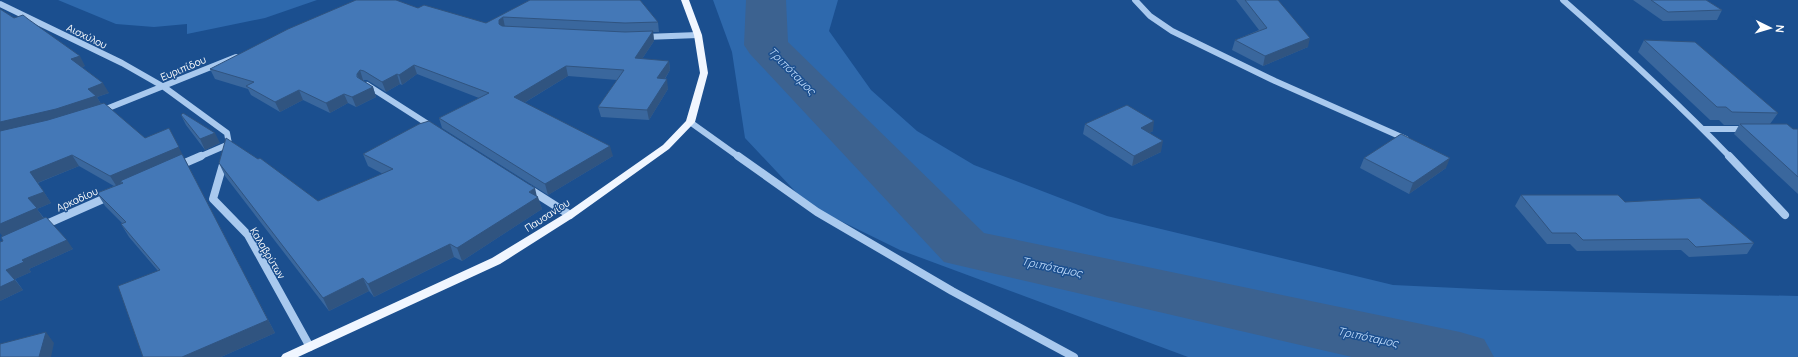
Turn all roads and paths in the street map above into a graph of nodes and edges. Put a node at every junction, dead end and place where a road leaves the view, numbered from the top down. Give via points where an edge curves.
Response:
1 (685, 0) edge
2 (1135, 0) edge
3 (1563, 0) edge
4 (0, 4) edge
5 (698, 35) junction
6 (634, 37) edge
7 (244, 53) edge
8 (365, 84) edge
9 (164, 87) junction
10 (92, 114) edge
11 (690, 122) junction
12 (1704, 129) junction
13 (1751, 130) edge
14 (438, 131) edge
15 (1412, 142) edge
16 (229, 144) junction
17 (172, 169) edge
18 (524, 186) edge
19 (114, 194) edge
20 (570, 215) junction
21 (1785, 215) dead end
22 (36, 229) edge
23 (310, 347) junction
24 (286, 357) edge
25 (1074, 357) edge

1 - 5 main road, Παυσανίου
2 - 15 street via 1150,16 1172,32
3 - 12 street
4 - 9 street, Αισχύλου via 122,63
5 - 6 street
5 - 11 main road, Παυσανίου via 704,73
7 - 9 street, Ευριπίδου
8 - 14 street
9 - 10 street, Ευριπίδου
9 - 16 street via 227,133
11 - 20 main road, Παυσανίου via 666,146
11 - 25 street via 817,212 952,291
12 - 13 street
12 - 21 street
16 - 17 street
16 - 23 street, Καλαβρύτων via 213,199 248,235
18 - 20 street
19 - 22 street, Αρκαδίου
20 - 23 main road, Παυσανίου via 496,261
23 - 24 main road, Παυσανίου

